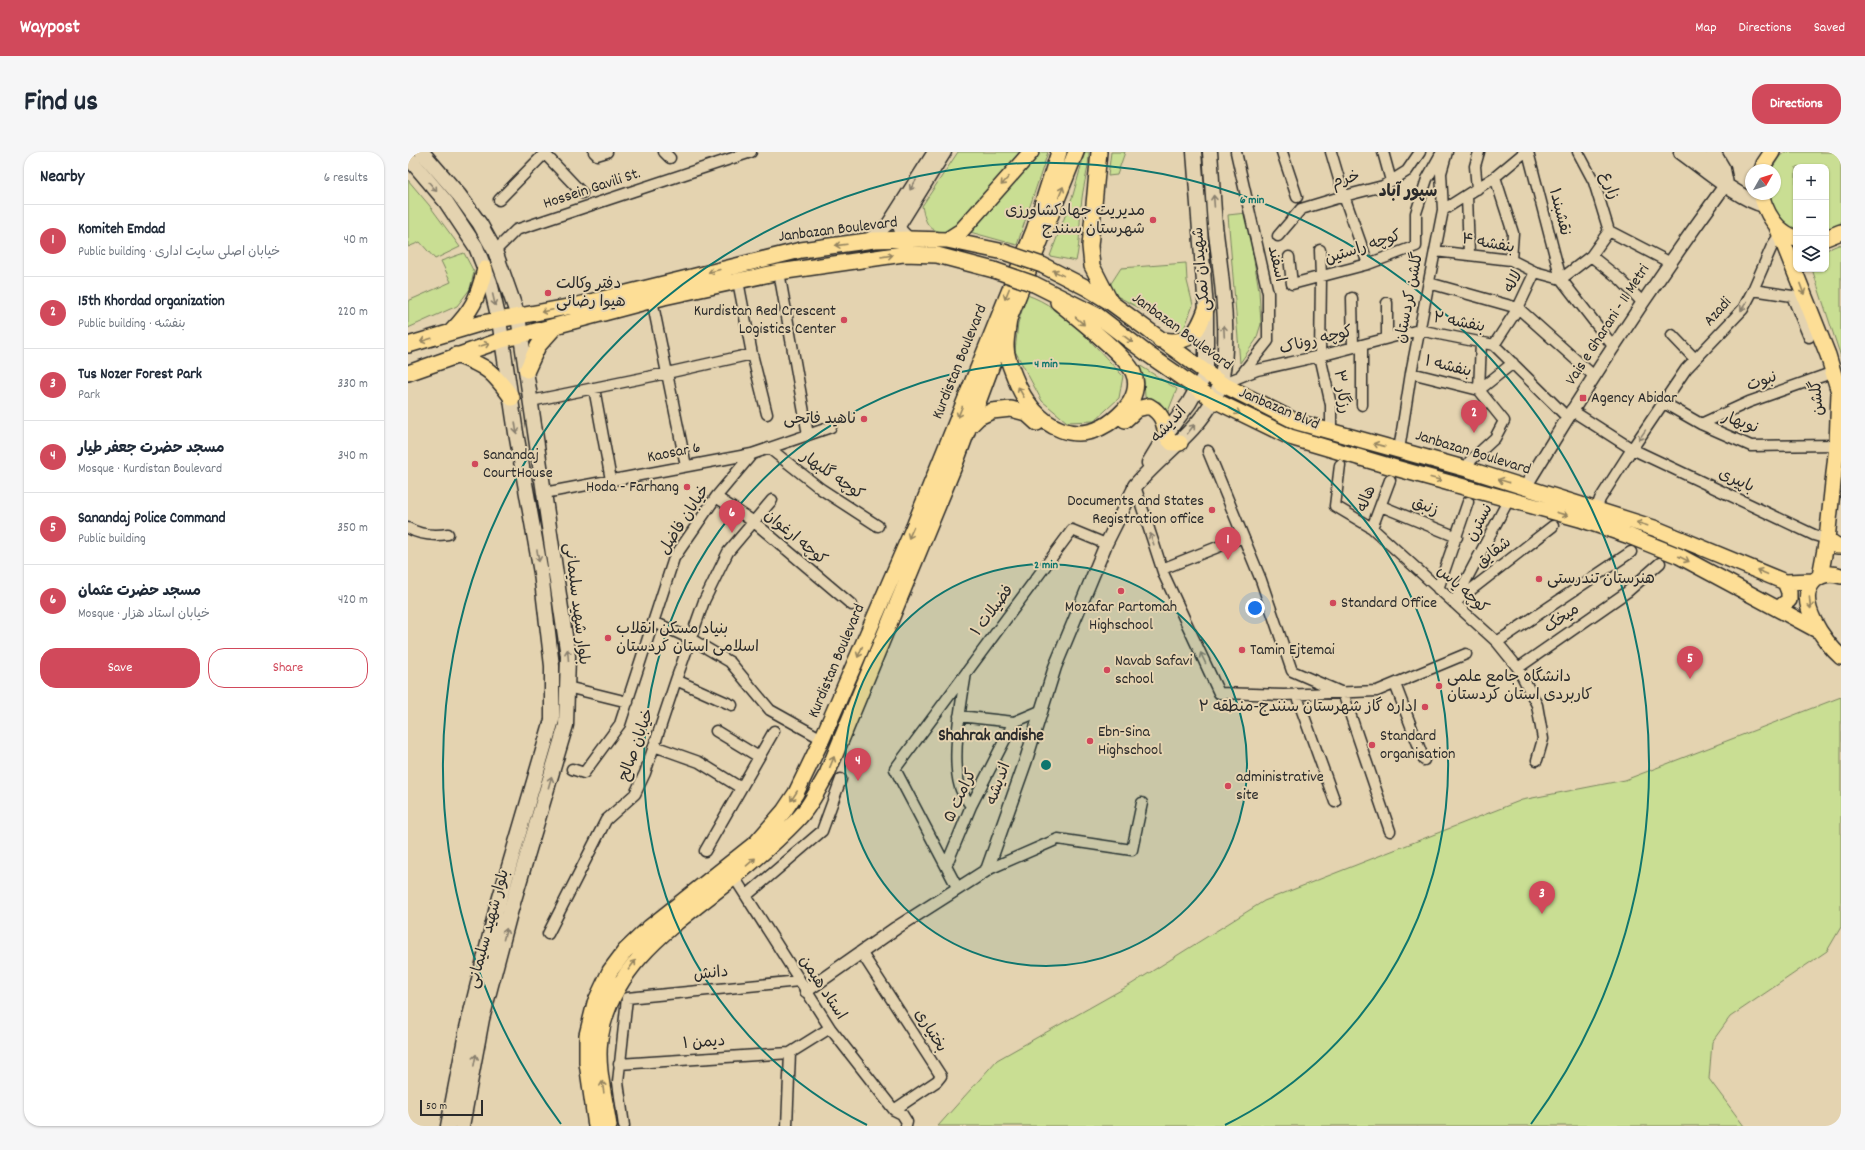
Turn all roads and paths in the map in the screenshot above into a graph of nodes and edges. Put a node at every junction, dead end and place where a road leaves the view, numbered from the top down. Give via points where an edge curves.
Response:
1 (422, 152) edge
2 (594, 152) edge
3 (607, 152) edge
4 (752, 152) edge
5 (934, 152) edge
6 (945, 152) edge
7 (1031, 152) edge
8 (1059, 152) edge
9 (1076, 152) edge
10 (1099, 152) edge
11 (1194, 152) edge
12 (1210, 152) edge
13 (1236, 152) edge
14 (1282, 152) edge
15 (1331, 152) edge
16 (1383, 152) edge
17 (1420, 152) edge
18 (1442, 152) edge
19 (1447, 152) edge
20 (1479, 152) edge
21 (1527, 152) edge
22 (1578, 152) edge
23 (1681, 152) edge
24 (1697, 152) edge
25 (1713, 152) edge
26 (1772, 152) edge
27 (546, 153) edge
28 (408, 157) edge
29 (1764, 164) edge
30 (1495, 177) junction
31 (1391, 181) junction
32 (1726, 184) junction
33 (1477, 189) junction
34 (582, 193) dead end
35 (1467, 195) junction
36 (1344, 196) junction
37 (1745, 196) edge
38 (1297, 197) dead end
39 (499, 200) dead end
40 (1751, 200) edge
41 (1762, 200) edge
42 (1443, 210) junction
43 (1779, 230) junction
44 (1609, 231) junction
45 (1841, 232) edge
46 (1278, 236) dead end
47 (1793, 237) edge
48 (1829, 237) edge
49 (909, 239) junction
50 (947, 240) junction
51 (867, 241) junction
52 (1320, 250) dead end
53 (495, 251) junction
54 (1435, 251) junction
55 (1469, 255) junction
56 (1590, 256) junction
57 (1289, 257) dead end
58 (1511, 260) junction
59 (1669, 262) junction
60 (1368, 264) junction
61 (485, 269) junction
62 (778, 272) junction
63 (1535, 272) junction
64 (1322, 277) junction
65 (1561, 280) junction
66 (738, 281) junction
67 (1429, 284) junction
68 (1037, 285) junction
69 (1753, 290) junction
70 (1352, 298) dead end
71 (652, 300) junction
72 (1110, 302) junction
73 (1642, 302) junction
74 (1388, 303) dead end
75 (1518, 308) junction
76 (1206, 309) junction
77 (518, 316) junction
78 (1009, 319) junction
79 (499, 320) junction
80 (555, 327) junction
81 (1419, 330) junction
82 (451, 332) junction
83 (1672, 334) dead end
84 (521, 335) junction
85 (1809, 337) dead end
86 (1388, 338) junction
87 (502, 340) junction
88 (1160, 340) junction
89 (1481, 342) junction
90 (1494, 345) junction
91 (408, 346) edge
92 (1358, 346) junction
93 (1613, 346) junction
94 (752, 354) junction
95 (456, 355) junction
96 (1320, 356) junction
97 (1695, 360) junction
98 (1513, 363) junction
99 (527, 370) junction
100 (1834, 372) junction
101 (408, 373) edge
102 (667, 373) junction
103 (1206, 373) junction
104 (1411, 373) junction
105 (1241, 376) junction
106 (1594, 376) junction
107 (1222, 384) junction
108 (594, 388) junction
109 (1197, 389) junction
110 (1479, 390) junction
111 (512, 398) junction
112 (1214, 400) junction
113 (531, 401) junction
114 (1664, 403) junction
115 (1362, 405) dead end
116 (767, 414) dead end
117 (1569, 414) junction
118 (1701, 424) junction
119 (831, 427) dead end
120 (969, 428) junction
121 (1330, 431) junction
122 (1166, 434) junction
123 (808, 435) junction
124 (1180, 443) junction
125 (1837, 445) junction
126 (769, 448) junction
127 (1632, 449) junction
128 (1399, 450) junction
129 (1208, 451) dead end
130 (752, 454) junction
131 (948, 461) junction
132 (1340, 465) dead end
133 (686, 466) junction
134 (1467, 469) junction
135 (611, 480) junction
136 (1390, 480) dead end
137 (1135, 486) junction
138 (1526, 488) junction
139 (544, 494) junction
140 (716, 497) junction
141 (1509, 499) junction
142 (772, 500) dead end
143 (1468, 502) dead end
144 (1381, 506) junction
145 (1596, 510) junction
146 (754, 522) junction
147 (878, 526) dead end
148 (1553, 526) dead end
149 (408, 528) edge
150 (1372, 528) junction
151 (448, 534) dead end
152 (1243, 537) junction
153 (1457, 537) junction
154 (1827, 539) junction
155 (1106, 544) junction
156 (1841, 546) edge
157 (1631, 552) dead end
158 (1660, 563) dead end
159 (1162, 569) junction
160 (1841, 576) edge
161 (1817, 579) junction
162 (1785, 582) junction
163 (1438, 589) junction
164 (1454, 603) junction
165 (852, 606) dead end
166 (1779, 608) junction
167 (654, 622) junction
168 (1819, 631) junction
169 (691, 640) junction
170 (1497, 642) junction
171 (1466, 654) dead end
172 (1841, 657) edge
173 (1518, 668) junction
174 (966, 671) junction
175 (676, 680) junction
176 (1395, 684) junction
177 (567, 687) junction
178 (1343, 693) junction
179 (1296, 694) junction
180 (628, 702) junction
181 (732, 705) dead end
182 (1040, 711) junction
183 (959, 716) junction
184 (1014, 722) junction
185 (716, 730) dead end
186 (774, 731) dead end
187 (822, 740) junction
188 (654, 746) junction
189 (759, 757) junction
190 (1424, 760) dead end
191 (1537, 760) dead end
192 (572, 769) dead end
193 (841, 779) dead end
194 (742, 788) junction
195 (529, 802) junction
196 (1335, 802) dead end
197 (1142, 803) dead end
198 (543, 806) junction
199 (971, 806) junction
200 (523, 822) junction
201 (536, 826) junction
202 (1390, 831) dead end
203 (704, 851) dead end
204 (946, 866) junction
205 (987, 870) junction
206 (731, 872) junction
207 (958, 889) junction
208 (746, 896) junction
209 (548, 934) dead end
210 (862, 952) junction
211 (799, 981) junction
212 (806, 991) junction
213 (830, 1028) junction
214 (790, 1053) junction
215 (619, 1064) junction
216 (464, 1079) junction
217 (894, 1110) junction
218 (448, 1126) edge
219 (462, 1126) edge
220 (596, 1126) edge
221 (609, 1126) edge
222 (624, 1126) edge
223 (787, 1126) edge
224 (906, 1126) edge

1 - 53 main road, بلوار شهید سلیمانی via 459,195
2 - 3 street via 597,155
4 - 53 street, Hossein Gavili St. via 516,230
5 -> 51 street via 888,224
6 - 49 street via 899,226
7 -> 50 main road via 961,231
8 -> 131 main road, Kurdistan Boulevard via 1034,230
78 -> 9 main road, Kurdistan Boulevard
10 - 72 main road via 1090,246 1092,266
11 - 76 main road, شهیدان نمکی
107 -> 12 main road, شهیدان نمکی via 1225,338
13 - 105 street, اسفند via 1268,293 1268,341
14 - 38 street
15 - 36 street
16 - 31 street
17 - 31 street, خرم via 1407,171
18 - 60 street, کوچه راستین via 1427,179 1416,213 1416,246
19 - 42 street, گلشن کردستان via 1441,173
20 - 33 street via 1475,166
21 - 30 street
21 - 65 street, نقشبند۱
22 - 44 street, زارع via 1594,182
23 - 32 main road
24 - 32 street
25 - 32 main road via 1723,170
26 - 29 main road
27 - 34 street
27 - 39 street
28 -> 61 main road, بلوار شهید سلیمانی via 446,202 476,247
30 - 33 street
30 - 58 street via 1513,233
31 - 36 street, خرم via 1384,186
32 - 37 main road
32 - 59 street, Vais e Gharani - 11 Metri
33 - 35 street
35 - 42 street
35 - 55 street
36 - 46 street, خرم via 1301,210
36 - 60 street
40 - 41 main road via 1757,204
41 - 43 main road via 1767,213
42 - 54 street, گلشن کردستان
43 - 47 main road
43 - 69 street, Azadi
43 -> 100 main road, گلشن
44 - 56 street
44 - 59 street
45 - 48 main road
49 - 50 main road, Janbazan Boulevard
49 - 51 main road, Janbazan Boulevard
72 -> 50 main road, Janbazan Boulevard, bridge via 1042,265 1004,252
51 -> 77 main road, Janbazan Boulevard via 801,250 578,305
52 - 64 street, رزگار ۳
53 - 77 main road, بلوار شهید سلیمانی
54 - 55 street, بنفشه ۴
54 - 67 street, گلشن کردستان
55 - 58 street, بنفشه ۴
56 - 65 street
56 - 73 street via 1621,280
57 - 64 street, کوچه راستین via 1292,284
58 - 63 street, بنفشه ۴
59 - 73 street, Vais e Gharani - 11 Metri
60 - 64 street, کوچه راستین
61 -> 79 main road, بلوار شهید سلیمانی
61 - 82 main road via 479,293 468,313
62 - 66 main road, Janbazan Boulevard
62 -> 68 main road, Janbazan Boulevard, bridge via 902,254 937,255 994,270
62 - 123 street
63 - 65 street, لاله
63 - 75 street, لاله
64 - 96 street, رزگار ۳
65 - 93 street
66 - 71 main road, Janbazan Boulevard
66 - 94 street
67 - 75 street
67 - 81 street, گلشن کردستان
68 -> 78 main road, Kurdistan Boulevard via 1113,350 1133,372 1135,391 1130,404 1102,428 1090,432 1063,431 1051,426 1029,406 1018,386 1006,348
68 -> 109 main road, Janbazan Blvd via 1098,316
69 - 85 street via 1792,296
69 -> 97 street, Azadi via 1743,309
70 - 92 street
71 - 80 main road, Janbazan Boulevard
71 - 102 street
72 - 88 main road, Janbazan Boulevard
73 - 93 street, Vais e Gharani - 11 Metri
74 - 86 street
75 - 90 street, لاله
75 - 106 street
76 - 88 main road via 1194,335 1174,342
76 - 103 main road, شهیدان نمکی
77 - 79 main road, Janbazan Boulevard
77 - 84 main road, بلوار شهید سلیمانی
78 - 120 main road, Kurdistan Boulevard
79 - 82 main road, Janbazan Boulevard
79 - 87 main road, بلوار شهید سلیمانی
80 - 84 main road, Janbazan Boulevard
80 - 99 main road via 538,346
81 - 86 street, کوچه روناک
81 - 89 street, بنفشه ۲
81 - 104 street, گلشن کردستان
82 -> 91 main road, Janbazan Boulevard
83 - 97 street
84 - 87 main road, Janbazan Boulevard
84 - 99 main road, بلوار شهید سلیمانی
86 - 92 street, کوچه روناک
95 -> 87 main road, Janbazan Boulevard
87 - 111 main road, بلوار شهید سلیمانی
88 - 103 main road, Janbazan Boulevard
89 - 90 street, بنفشه ۲
89 - 110 street
90 - 98 street, باپیری
92 - 96 street, کوچه روناک
92 - 115 street
93 - 106 street, Vais e Gharani - 11 Metri
94 - 102 street
94 - 116 street
95 - 101 main road, Janbazan Boulevard
95 - 111 main road via 477,362 494,374
96 - 105 street, کوچه روناک
96 - 121 street, رزگار ۳ via 1331,404
97 - 114 street, Azadi via 1686,369
98 - 110 street
98 - 117 street, باپیری
99 - 113 main road, بلوار شهید سلیمانی
100 - 118 street, نبوت via 1749,402
100 - 125 main road, گلشن via 1839,392
102 - 108 street
102 - 133 street
103 - 107 main road, Janbazan Boulevard
103 - 109 main road, اندیشه
104 - 110 street, بنفشه ۱
104 - 128 street, گلشن کردستان
105 - 107 street, کوچه روناک
106 - 117 street, Vais e Gharani - 11 Metri
107 - 112 main road, اندیشه
107 - 121 main road, Janbazan Boulevard via 1297,422
108 - 113 street
108 - 135 street
109 - 112 main road, Janbazan Blvd
109 - 122 main road, اندیشه
110 - 134 street via 1504,421 1495,438 1470,461
111 -> 195 main road, بلوار شهید سلیمانی via 541,573 552,666 552,720
124 -> 112 main road, اندیشه
112 -> 141 main road, Janbazan Blvd via 1290,437
113 - 139 main road, بلوار شهید سلیمانی
114 - 118 street, نوبهار
114 -> 127 street, Azadi
117 - 127 street, باپیری
117 - 138 street, Vais e Gharani - 11 Metri
118 - 125 street, نوبهار via 1751,446
119 - 123 street, Kaosar 6
120 - 122 main road via 979,417 992,411 1011,409 1026,413 1049,431 1063,437 1079,439 1105,433 1137,409 1149,406 1160,414 1165,423
120 - 131 main road, Kurdistan Boulevard
128 -> 121 main road, Janbazan Boulevard
122 - 124 main road via 1172,444
122 - 137 main road, اندیشه
123 - 126 street, Kaosar 6
124 - 137 main road, اندیشه
125 - 154 main road, گلشن
126 - 130 street, Kaosar 6
126 - 147 street, کوچه گلبهار via 821,489
127 - 145 street, Azadi via 1600,499
127 - 154 street, باپیری
128 - 134 main road, Janbazan Boulevard
129 - 152 street
130 - 133 street, Kaosar 6
130 - 140 street, خیابان فاضل
131 -> 187 main road, Kurdistan Boulevard via 915,524
206 -> 131 main road, Kurdistan Boulevard via 799,818 827,774
132 - 150 street, کوچه یاس via 1335,506
133 - 135 street, Kaosar 6
138 -> 134 main road, Janbazan Boulevard
135 - 139 street, Kaosar 6
136 - 144 street, هاله
137 - 155 street, اندیشه
159 -> 137 street
138 - 145 main road, Janbazan Boulevard
177 -> 139 main road, بلوار شهید سلیمانی via 568,656
140 - 146 street, کوچه ارغوان
140 - 167 street, خیابان فاضل via 674,558
141 - 164 street, نسترن
141 -> 166 main road, Janbazan Boulevard via 1580,519 1679,556
142 - 146 street, خیابان صالح
143 - 153 street
144 - 150 street, هاله
144 - 153 street, زنبق
162 -> 145 main road, Janbazan Boulevard via 1670,534
146 - 165 street, کوچه ارغوان
146 - 169 street, خیابان صالح via 728,552 704,601
148 - 164 street, شقایق
149 - 151 street via 436,536
150 - 163 street, کوچه یاس
152 - 159 street
152 - 178 street via 1261,580 1292,671
153 - 163 street
154 - 156 main road
154 - 161 main road, گلشن
155 - 174 street, فضیلات ۱ via 1072,530
155 - 182 street, اندیشه via 1055,667
157 - 170 street
158 - 173 street, میخک via 1627,592
179 -> 159 street via 1219,693
160 - 161 main road, Janbazan Boulevard via 1829,574
161 - 162 main road, Janbazan Boulevard
161 -> 168 main road, گلشن via 1809,590 1808,600
162 - 166 main road via 1789,600
163 - 164 street, کوچه یاس
164 - 170 street, کوچه یاس
166 - 168 main road, Janbazan Boulevard
167 - 169 street
167 - 180 street, خیابان فاضل
168 - 172 main road, گلشن via 1832,650
169 - 175 street, خیابان صالح
169 - 187 street via 730,662 770,710
170 - 173 street, کوچه یاس
171 - 176 street
173 - 191 street, کوچه یاس via 1538,705 1543,739
174 - 183 street, فضیلات ۱
174 - 204 street, فضیلات ۱ via 895,769
175 - 181 street
175 - 188 street, خیابان صالح
176 - 178 street via 1377,691
176 - 190 street
177 - 180 street
198 -> 177 main road, بلوار شهید سلیمانی via 566,725
178 - 179 street
178 - 202 street
179 - 196 street
180 - 192 street, خیابان فاضل via 620,724 584,772
182 - 184 street
182 - 205 street, اندیشه
183 - 184 street
183 - 199 street, فضیلات ۱ via 957,774 960,789
184 - 199 street, کرامت ۵
185 - 189 street
186 - 189 street
187 -> 206 main road, Kurdistan Boulevard via 808,772 784,811
188 - 194 street via 699,762
188 - 209 street, خیابان صالح via 635,794 606,820
189 - 194 street
193 - 208 street via 822,831
194 - 203 street
195 - 198 main road via 534,808
195 - 200 main road, بلوار شهید سلیمانی
197 - 205 street via 1132,850 1058,839
198 - 201 main road, بلوار شهید سلیمانی
199 - 204 street, کرامت ۵
200 - 201 main road via 531,819
200 - 216 main road, بلوار شهید سلیمانی via 496,911 467,1028
216 -> 201 main road, بلوار شهید سلیمانی
204 - 207 street
205 - 207 street
206 - 208 street, استاد هیمن
206 - 220 main road, Kurdistan Boulevard via 650,927 625,951 610,971 595,1003 587,1035 587,1063
221 -> 206 main road, Kurdistan Boulevard via 600,1069 600,1041 607,1008 614,993 636,961 660,935
207 - 210 street
208 - 211 street, استاد هیمن
210 - 212 street
210 - 217 street, بختیاری via 941,1076 938,1081
211 - 212 street, استاد هیمن
211 - 215 street, دانش via 627,998
212 - 213 street, استاد هیمن
213 - 214 street
213 - 217 street, استاد هیمن
214 - 215 street, دیمن ۱
214 - 223 street
215 - 222 street via 618,1082
216 - 218 main road, بلوار شهید سلیمانی
216 - 219 main road, بلوار شهید سلیمانی
217 - 224 street, استاد هیمن via 906,1117

